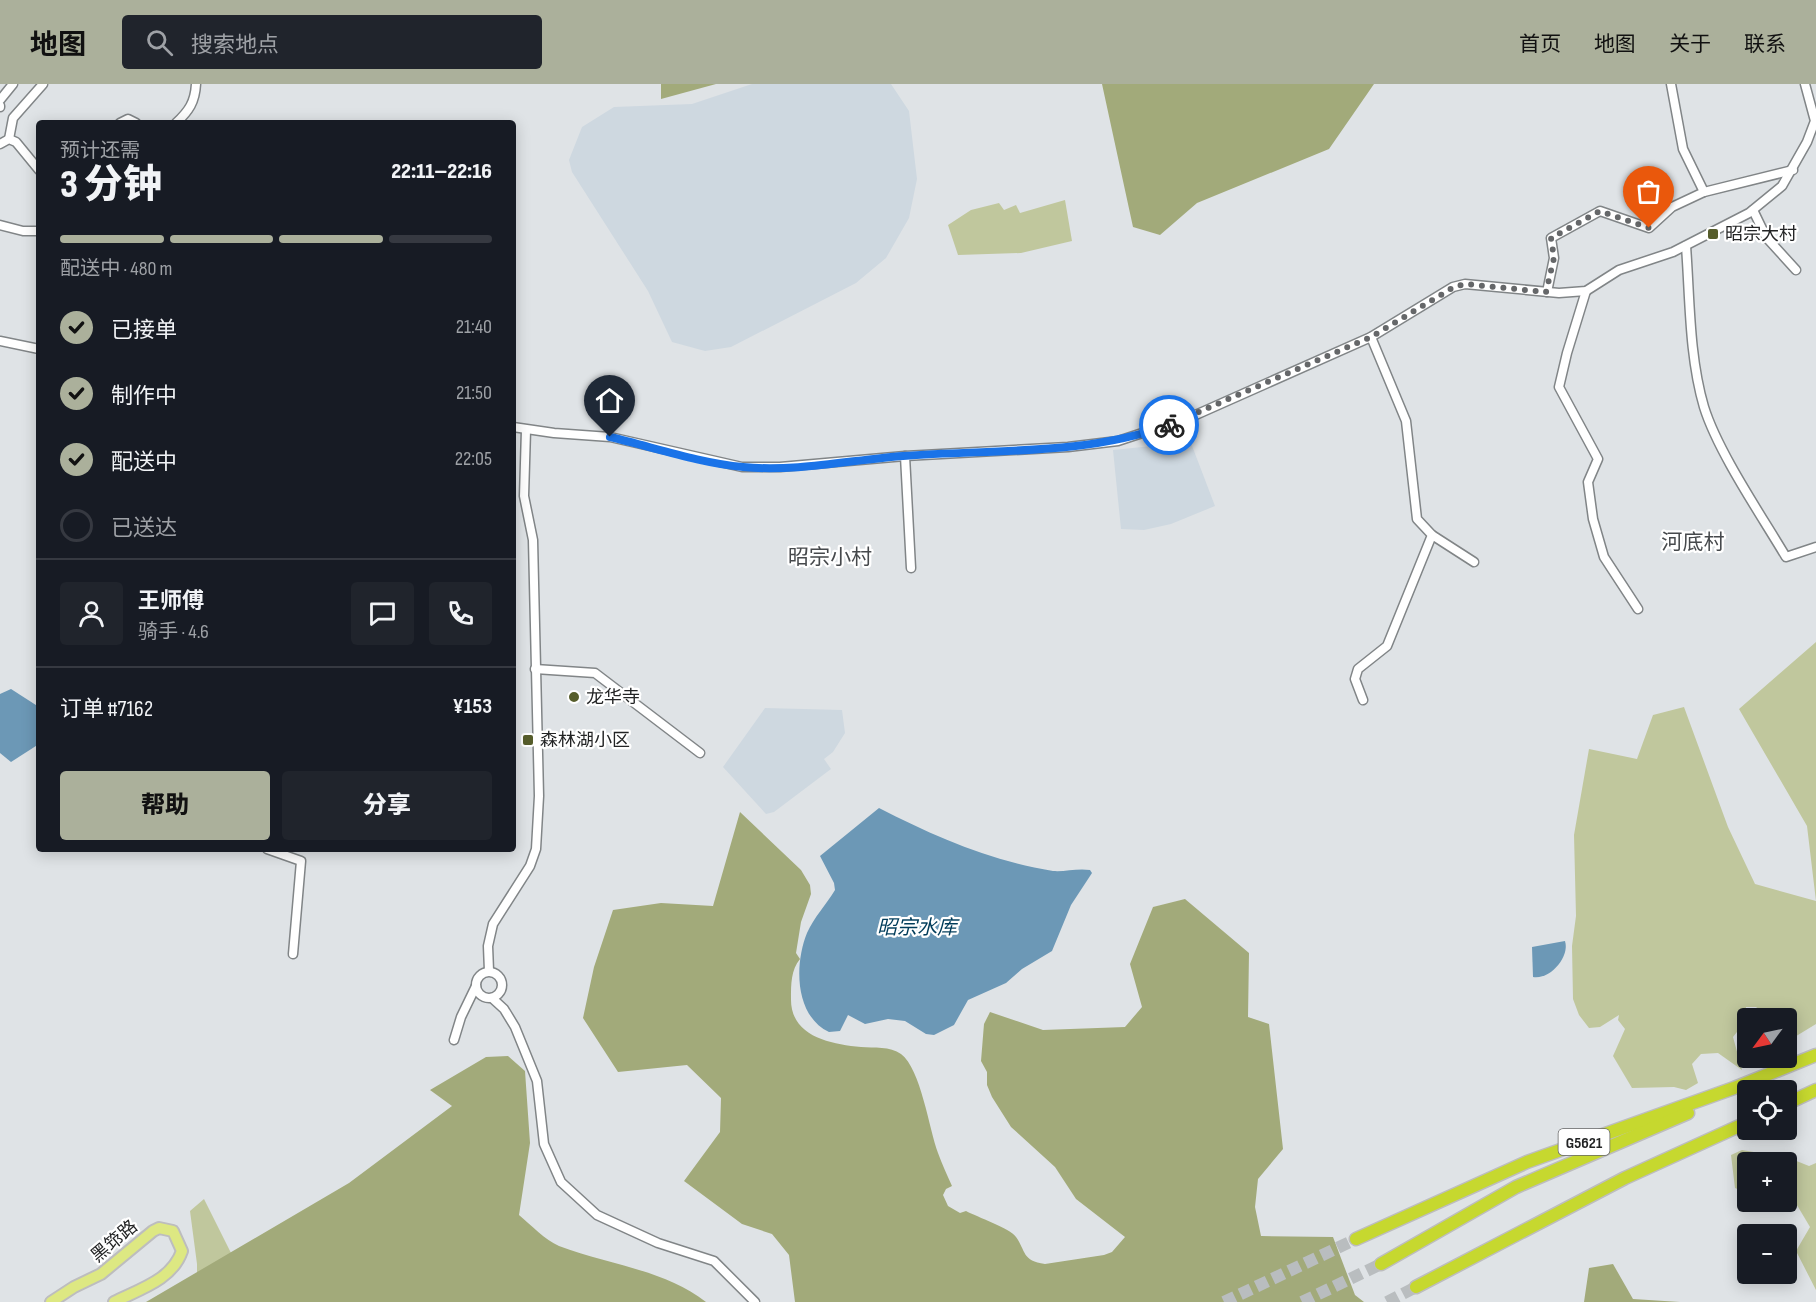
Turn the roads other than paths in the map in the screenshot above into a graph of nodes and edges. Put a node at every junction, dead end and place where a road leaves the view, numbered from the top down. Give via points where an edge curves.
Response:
1 (13, 84) edge
2 (43, 84) edge
3 (196, 84) edge
4 (1671, 84) edge
5 (1806, 84) edge
6 (0, 100) edge
7 (179, 120) edge
8 (9, 139) junction
9 (0, 144) edge
10 (36, 166) edge
11 (1793, 170) junction
12 (1704, 192) junction
13 (1753, 210) junction
14 (0, 225) edge
15 (36, 231) edge
16 (1686, 246) junction
17 (1796, 270) dead end
18 (1586, 291) junction
19 (1546, 292) junction
20 (1371, 337) junction
21 (0, 341) edge
22 (36, 348) edge
23 (516, 427) edge
24 (526, 429) junction
25 (905, 456) junction
26 (1432, 535) junction
27 (1816, 547) edge
28 (1474, 562) dead end
29 (911, 568) dead end
30 (1638, 609) dead end
31 (535, 669) junction
32 (1362, 700) dead end
33 (700, 753) dead end
34 (276, 852) edge
35 (293, 954) dead end
36 (489, 971) junction
37 (476, 986) junction
38 (501, 990) junction
39 (489, 998) junction
40 (467, 1008) junction
41 (504, 1009) junction
42 (454, 1040) dead end
43 (1816, 1057) edge
44 (1816, 1090) edge
45 (1797, 1099) edge
46 (1737, 1127) edge
47 (1356, 1239) tunnel mouth
48 (1381, 1264) tunnel mouth
49 (1416, 1287) tunnel mouth
50 (51, 1302) edge
51 (114, 1302) edge
52 (755, 1302) edge

1 - 6 street
2 - 8 street via 13,118
3 - 7 street via 189,111
4 - 12 street via 1683,149
5 - 11 street via 1815,121
8 - 9 street
8 - 10 street
11 - 12 street
11 - 13 street via 1782,186
12 - 19 street via 1672,207 1649,228 1600,211 1551,238 1554,258
13 - 16 street
13 - 17 street via 1766,237
14 - 15 street
16 - 18 street via 1630,264
16 - 27 street via 1697,378 1705,409 1786,557
18 - 19 street
18 - 30 street via 1559,387 1598,459 1588,483 1604,557
19 - 20 street via 1465,284
20 - 25 street via 1139,436 1068,447
20 - 26 street via 1406,421 1417,519
21 - 22 street
23 - 24 street
24 - 25 street via 610,437 742,467
24 - 31 street via 524,496 533,540
25 - 29 street
26 - 28 street
26 - 32 street via 1387,646 1358,669 1355,679
31 - 33 street via 595,673
31 - 36 street via 539,796 536,849 530,866 493,924 488,946
34 - 35 street via 301,861
36 - 37 street via 481,974
36 - 38 street via 500,977
37 - 39 street via 479,994
37 - 40 street
38 - 39 street
38 - 41 street
39 - 40 street
39 - 41 street
40 - 42 street
41 - 52 street via 537,1081 544,1144 561,1182 597,1215 658,1243 714,1262
43 - 47 highway, G5621 via 1527,1162
43 - 48 highway, G5621 via 1509,1191
44 - 45 highway
46 - 49 highway, G5621 via 1625,1178
50 - 51 main road, 黑筇路 via 101,1274 153,1231 173,1231 182,1251 174,1268

